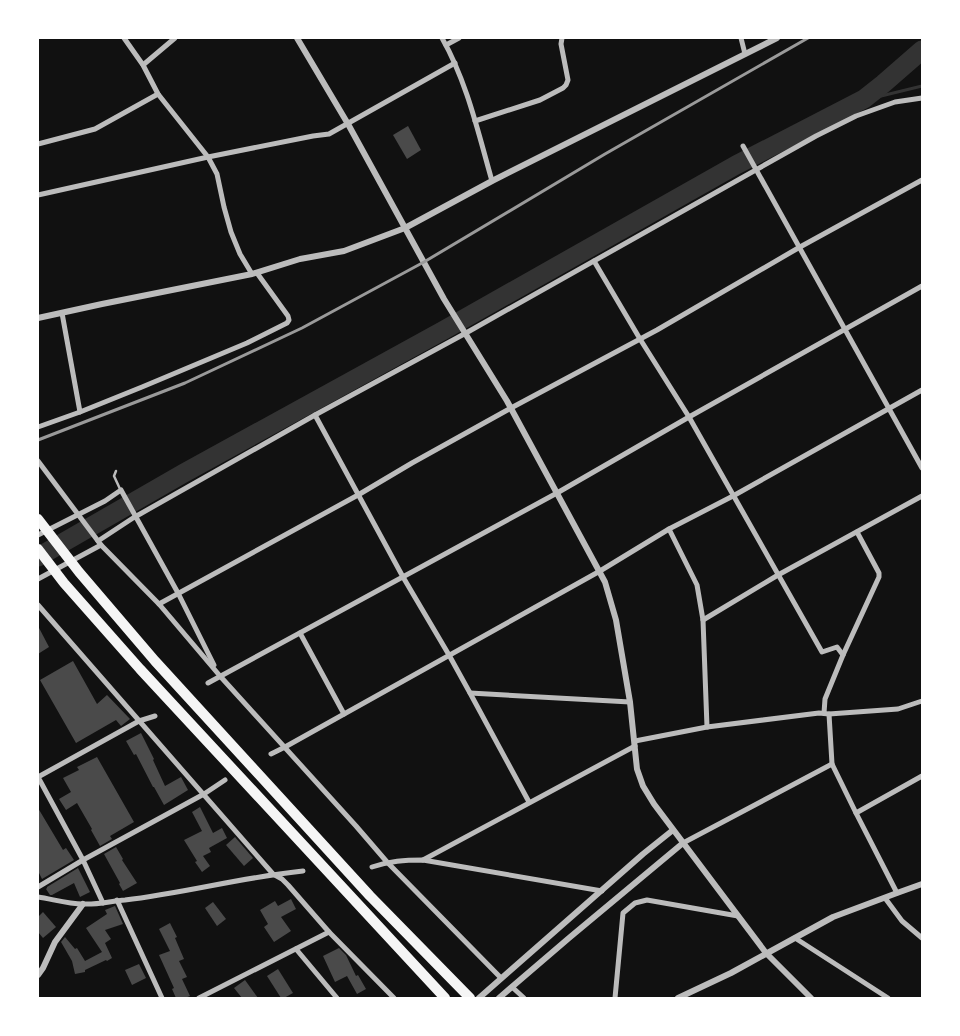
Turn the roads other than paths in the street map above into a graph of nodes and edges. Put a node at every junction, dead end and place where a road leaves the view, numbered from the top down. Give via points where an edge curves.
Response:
1 (124, 38) edge
2 (175, 38) edge
3 (297, 38) edge
4 (442, 38) edge
5 (459, 38) edge
6 (562, 38) edge
7 (741, 38) edge
8 (777, 38) edge
9 (446, 45) junction
10 (745, 54) junction
11 (455, 63) junction
12 (142, 65) junction
13 (158, 94) junction
14 (922, 98) edge
15 (475, 121) junction
16 (348, 124) junction
17 (38, 144) edge
18 (743, 146) dead end
19 (208, 157) junction
20 (756, 169) junction
21 (922, 180) edge
22 (492, 181) junction
23 (38, 195) edge
24 (405, 228) junction
25 (800, 247) junction
26 (594, 261) junction
27 (255, 274) junction
28 (922, 286) edge
29 (62, 313) junction
30 (38, 318) edge
31 (845, 330) junction
32 (465, 332) junction
33 (640, 339) junction
34 (922, 390) edge
35 (511, 408) junction
36 (890, 409) junction
37 (80, 412) junction
38 (315, 415) junction
39 (689, 417) junction
40 (38, 427) edge
41 (38, 461) edge
42 (922, 468) edge
43 (116, 471) dead end
44 (122, 492) junction
45 (557, 493) junction
46 (358, 495) junction
47 (733, 496) junction
48 (922, 496) edge
49 (78, 515) junction
50 (136, 517) junction
51 (38, 519) edge
52 (669, 529) junction
53 (857, 532) junction
54 (38, 535) edge
55 (99, 542) junction
56 (38, 549) edge
57 (600, 571) junction
58 (778, 575) junction
59 (403, 578) junction
60 (38, 579) edge
61 (178, 594) junction
62 (159, 604) junction
63 (38, 605) edge
64 (704, 620) junction
65 (300, 633) junction
66 (449, 655) junction
67 (843, 655) junction
68 (216, 671) junction
69 (220, 676) junction
70 (208, 683) dead end
71 (470, 693) junction
72 (922, 701) edge
73 (630, 702) junction
74 (344, 714) junction
75 (826, 714) junction
76 (155, 716) dead end
77 (139, 722) junction
78 (707, 727) junction
79 (635, 744) junction
80 (285, 748) junction
81 (271, 754) dead end
82 (832, 764) junction
83 (922, 776) edge
84 (38, 777) edge
85 (225, 780) dead end
86 (204, 794) junction
87 (529, 802) junction
88 (856, 814) junction
89 (673, 830) junction
90 (683, 843) junction
91 (83, 860) junction
92 (423, 860) junction
93 (387, 862) junction
94 (372, 866) dead end
95 (303, 871) dead end
96 (273, 874) junction
97 (922, 884) edge
98 (38, 887) edge
99 (602, 891) junction
100 (897, 893) junction
101 (38, 897) edge
102 (885, 898) junction
103 (117, 900) junction
104 (103, 903) junction
105 (83, 904) junction
106 (738, 916) junction
107 (329, 932) junction
108 (794, 938) junction
109 (922, 938) edge
110 (296, 948) junction
111 (766, 953) junction
112 (38, 975) edge
113 (501, 978) junction
114 (512, 987) junction
115 (467, 996) edge
116 (162, 998) edge
117 (199, 998) edge
118 (337, 998) edge
119 (394, 998) edge
120 (446, 998) edge
121 (479, 998) edge
122 (499, 998) edge
123 (524, 998) edge
124 (615, 998) edge
125 (678, 998) edge
126 (811, 998) edge
127 (888, 998) edge

1 - 12 street
2 - 12 street
3 - 16 street
4 - 9 street
5 - 9 street
6 - 15 street via 560,44 568,80 564,88 540,100
7 - 10 street
8 - 10 street
9 - 11 street
10 - 22 street
11 - 15 street
11 - 16 street
12 - 13 street
13 - 17 street via 95,129
13 - 19 street
14 - 20 street via 895,102 856,116
15 - 22 street
16 - 19 street via 329,134
16 - 24 street
18 - 20 street
19 - 23 street
19 - 27 street via 217,174 231,232 240,254
20 - 25 street
20 - 26 street
21 - 25 street
22 - 24 street
24 - 27 street via 344,251 300,259
24 - 32 street
25 - 31 street
25 - 33 street
26 - 32 street
26 - 33 street
27 - 29 street
27 - 37 street via 288,316 287,323
28 - 31 street
29 - 30 street
29 - 37 street
31 - 36 street
31 - 39 street
32 - 35 street
32 - 38 street
33 - 35 street
33 - 39 street
34 - 36 street
35 - 45 street
35 - 46 street
36 - 42 street
36 - 47 street
37 - 40 street
38 - 46 street
38 - 50 street
39 - 45 street
39 - 47 street
41 - 49 street
43 - 44 lane via 115,480
44 - 49 street
44 - 50 street
45 - 57 street
45 - 59 street
46 - 59 street
46 - 61 street
47 - 52 street
47 - 58 street
48 - 53 street
49 - 54 street
49 - 55 street
50 - 55 street
50 - 61 street
51 - 115 highway via 155,661 370,896
52 - 57 street
52 - 64 street via 697,585
53 - 58 street
53 - 67 street via 879,573
55 - 60 street
55 - 62 street
56 - 120 highway via 140,669
57 - 66 street
57 - 73 street via 614,612
58 - 64 street
58 - 67 street via 822,652 837,647
59 - 65 street
59 - 66 street
61 - 62 street
61 - 68 street
62 - 68 street
63 - 77 street
64 - 78 street
65 - 69 street
65 - 74 street
66 - 71 street
66 - 74 street
67 - 75 street via 825,699
68 - 69 street
69 - 70 street
69 - 80 street
71 - 73 street
71 - 87 street
72 - 75 street via 898,709
73 - 79 street
74 - 80 street
75 - 78 street
75 - 82 street
76 - 77 street
77 - 84 street
77 - 86 street
78 - 79 street
79 - 87 street
79 - 89 street via 637,768 643,786
80 - 81 street
80 - 93 street
82 - 88 street
82 - 90 street
83 - 88 street
84 - 91 street
85 - 86 street
86 - 91 street
86 - 96 street
87 - 92 street
88 - 100 street
89 - 90 street
89 - 99 street
90 - 106 street
90 - 114 street
91 - 98 street
91 - 104 street
92 - 93 street
92 - 99 street
93 - 94 street
93 - 113 street
95 - 96 street
96 - 103 street via 153,897
96 - 107 street via 288,884
97 - 100 street
99 - 113 street
100 - 102 street
101 - 105 street
102 - 108 street via 833,917
102 - 109 street via 902,921
103 - 104 street
103 - 116 street
104 - 105 street
105 - 112 street via 55,942
106 - 111 street
106 - 124 street via 647,900 635,903 623,913
107 - 110 street
107 - 119 street
108 - 111 street
108 - 127 street
110 - 117 street
110 - 118 street
111 - 125 street
111 - 126 street
113 - 121 street
114 - 122 street
114 - 123 street

